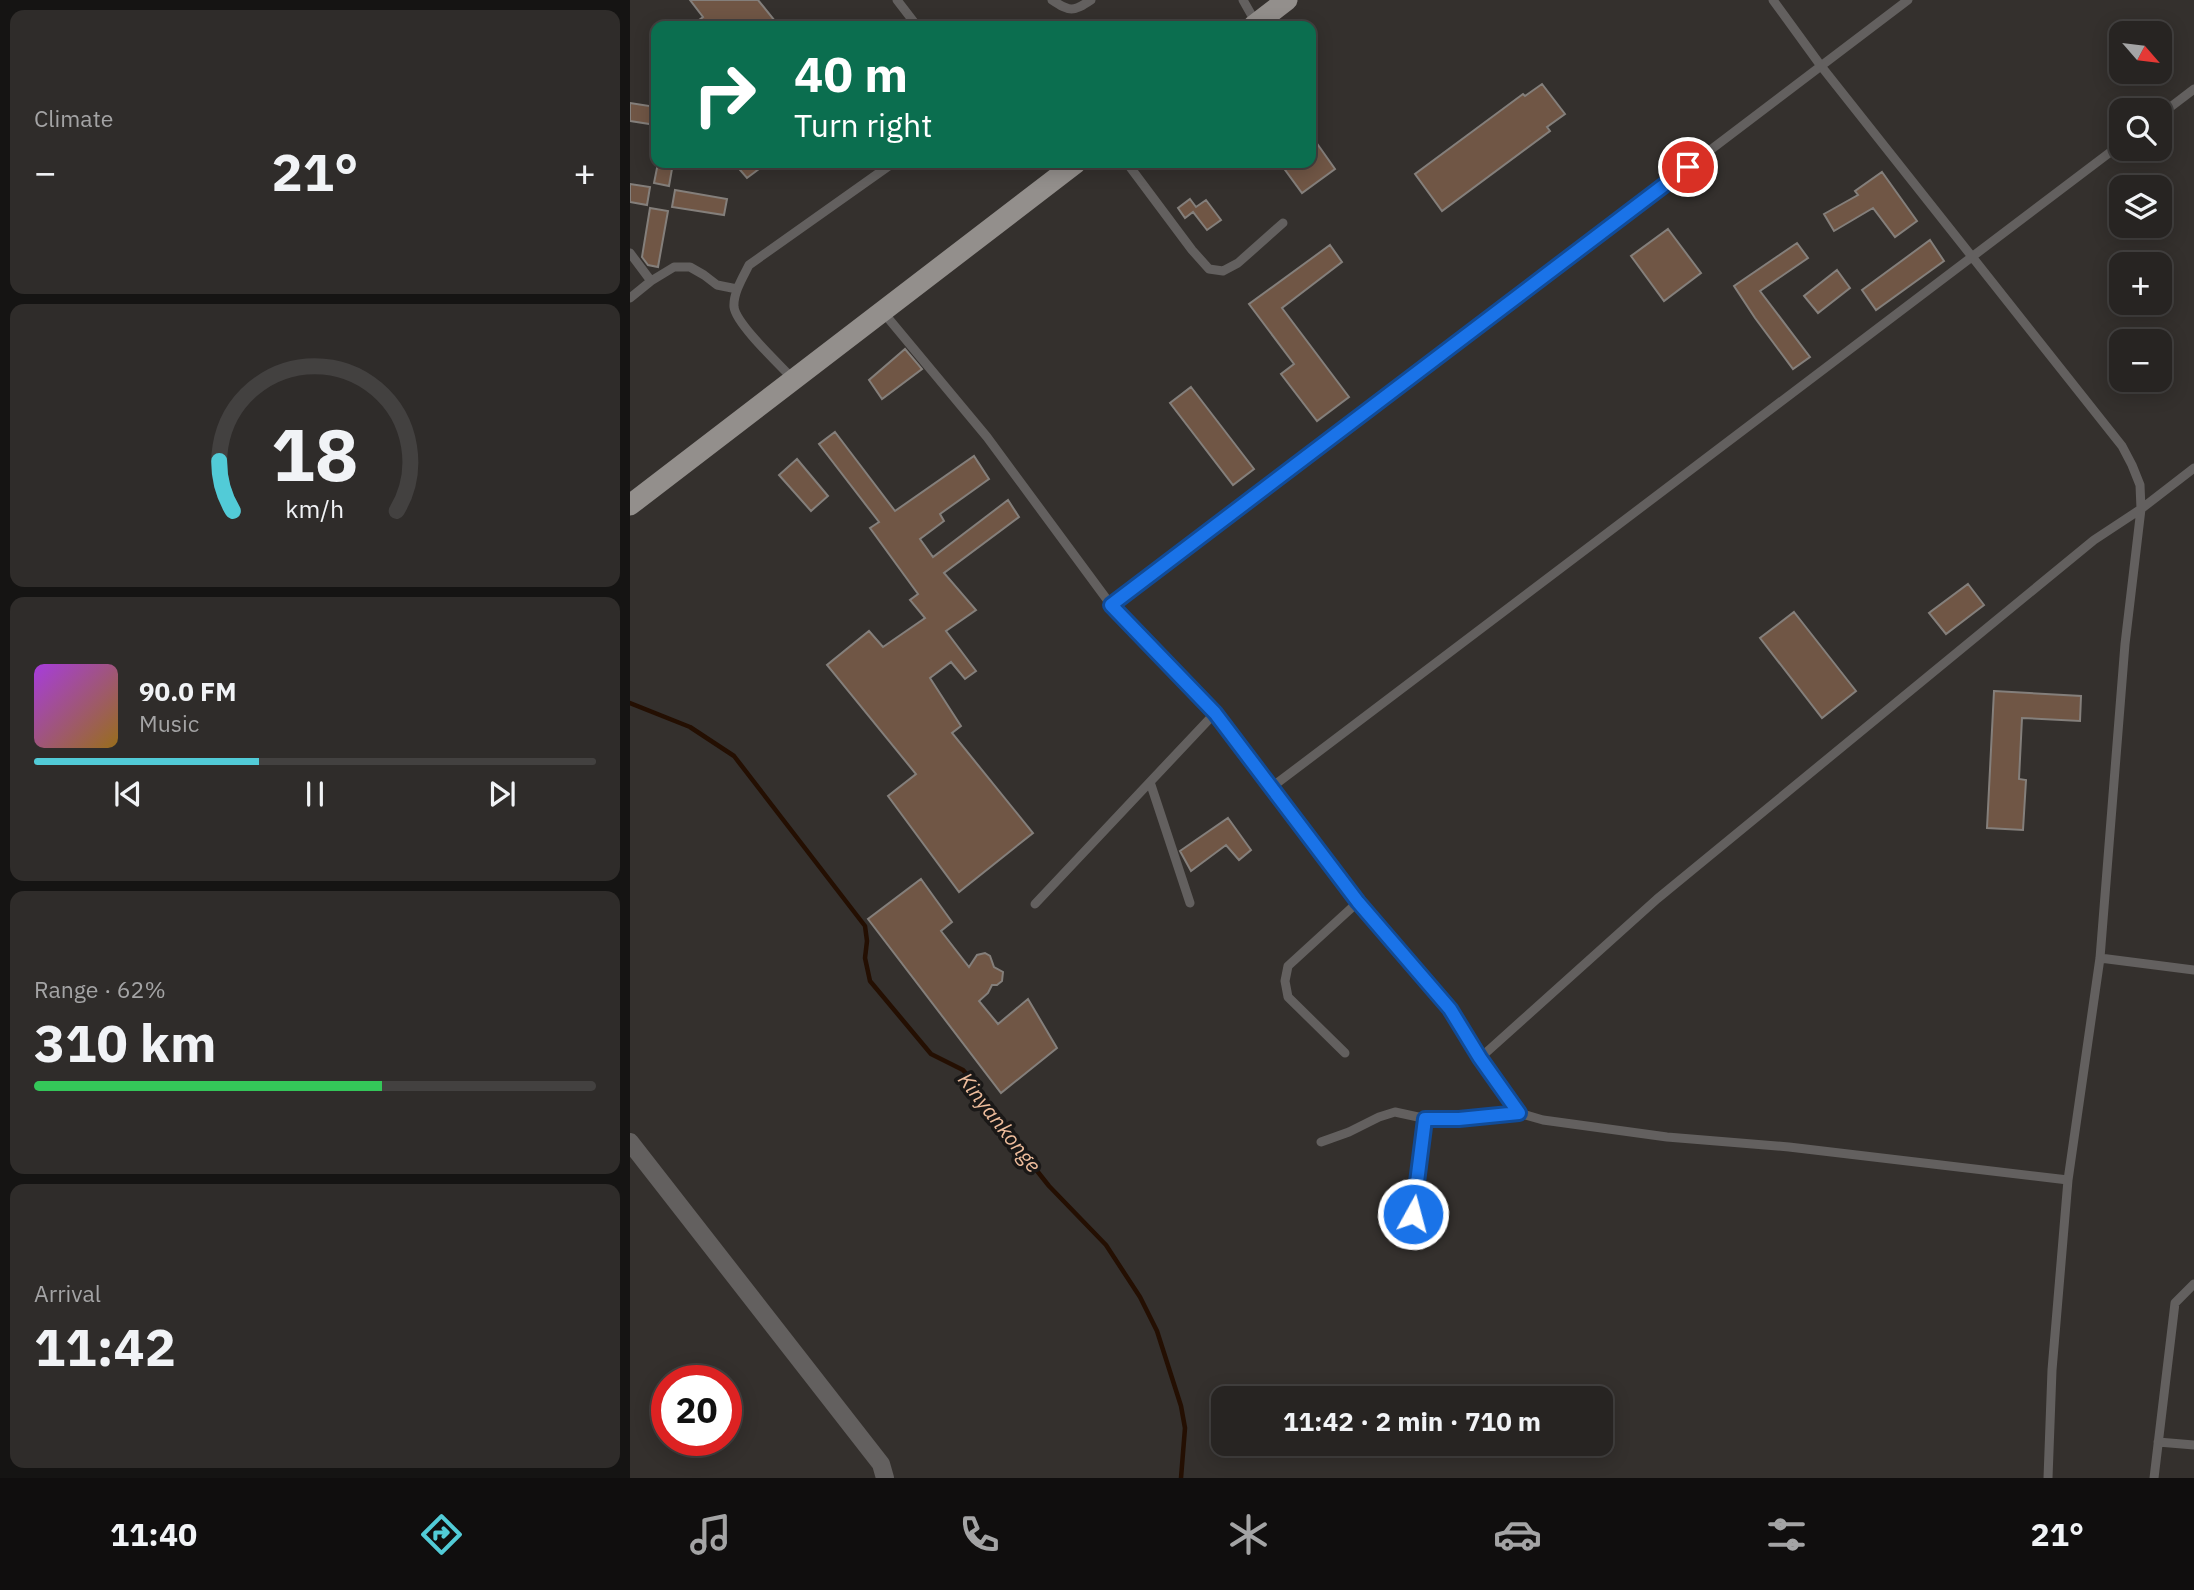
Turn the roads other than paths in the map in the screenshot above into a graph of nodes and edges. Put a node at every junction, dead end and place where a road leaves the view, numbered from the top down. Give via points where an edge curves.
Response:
1 (897, 0) edge
2 (1052, 0) edge
3 (1091, 0) edge
4 (1243, 0) edge
5 (1287, 0) edge
6 (1773, 0) edge
7 (1908, 0) edge
8 (913, 21) edge
9 (1253, 21) edge
10 (1260, 21) edge
11 (1821, 65) junction
12 (2194, 89) edge
13 (2172, 106) edge
14 (2109, 153) edge
15 (886, 168) edge
16 (1070, 168) edge
17 (1131, 168) edge
18 (1283, 223) dead end
19 (630, 253) edge
20 (1974, 257) junction
21 (651, 281) junction
22 (737, 289) junction
23 (630, 298) edge
24 (883, 312) junction
25 (793, 379) junction
26 (2194, 468) edge
27 (630, 505) edge
28 (2141, 509) junction
29 (1111, 605) junction
30 (1215, 713) junction
31 (1150, 782) junction
32 (1272, 787) junction
33 (1358, 902) junction
34 (1190, 903) dead end
35 (1035, 904) dead end
36 (2100, 958) junction
37 (2194, 970) edge
38 (1345, 1053) dead end
39 (1480, 1058) junction
40 (1519, 1113) junction
41 (1425, 1119) junction
42 (630, 1142) edge
43 (1321, 1142) dead end
44 (2068, 1180) junction
45 (1413, 1214) dead end
46 (2194, 1284) edge
47 (2158, 1441) junction
48 (2194, 1445) edge
49 (885, 1478) edge
50 (2048, 1478) edge
51 (2154, 1478) edge

1 - 8 lane
2 - 3 lane via 1065,9 1077,9
4 - 9 lane
5 - 10 main road
6 - 11 lane
7 - 11 lane
11 - 20 lane
11 - 29 lane
12 - 13 lane
14 - 20 lane
15 - 22 lane via 749,265
16 - 24 main road
17 - 18 lane via 1209,269 1223,271 1238,263
19 - 21 lane
20 - 28 lane via 2122,446 2140,485
20 - 32 lane
21 - 22 lane via 674,267 690,267 718,285
21 - 23 lane
22 - 25 lane via 734,308 746,329
24 - 25 main road
24 - 29 lane via 987,437
25 - 27 main road
26 - 28 lane
28 - 36 lane via 2124,644
28 - 39 lane via 2094,540 1657,899
29 - 30 lane
30 - 31 lane
30 - 32 lane
31 - 34 lane
31 - 35 lane
32 - 33 lane
33 - 38 lane via 1288,966 1285,981 1288,997
33 - 39 lane via 1450,1009
36 - 37 lane
36 - 44 lane
39 - 40 lane
40 - 41 lane
40 - 44 lane via 1667,1137
41 - 43 lane via 1395,1112
41 - 45 lane
42 - 49 street via 881,1464
44 - 50 lane
46 - 47 lane via 2175,1303
47 - 48 lane
47 - 51 lane

